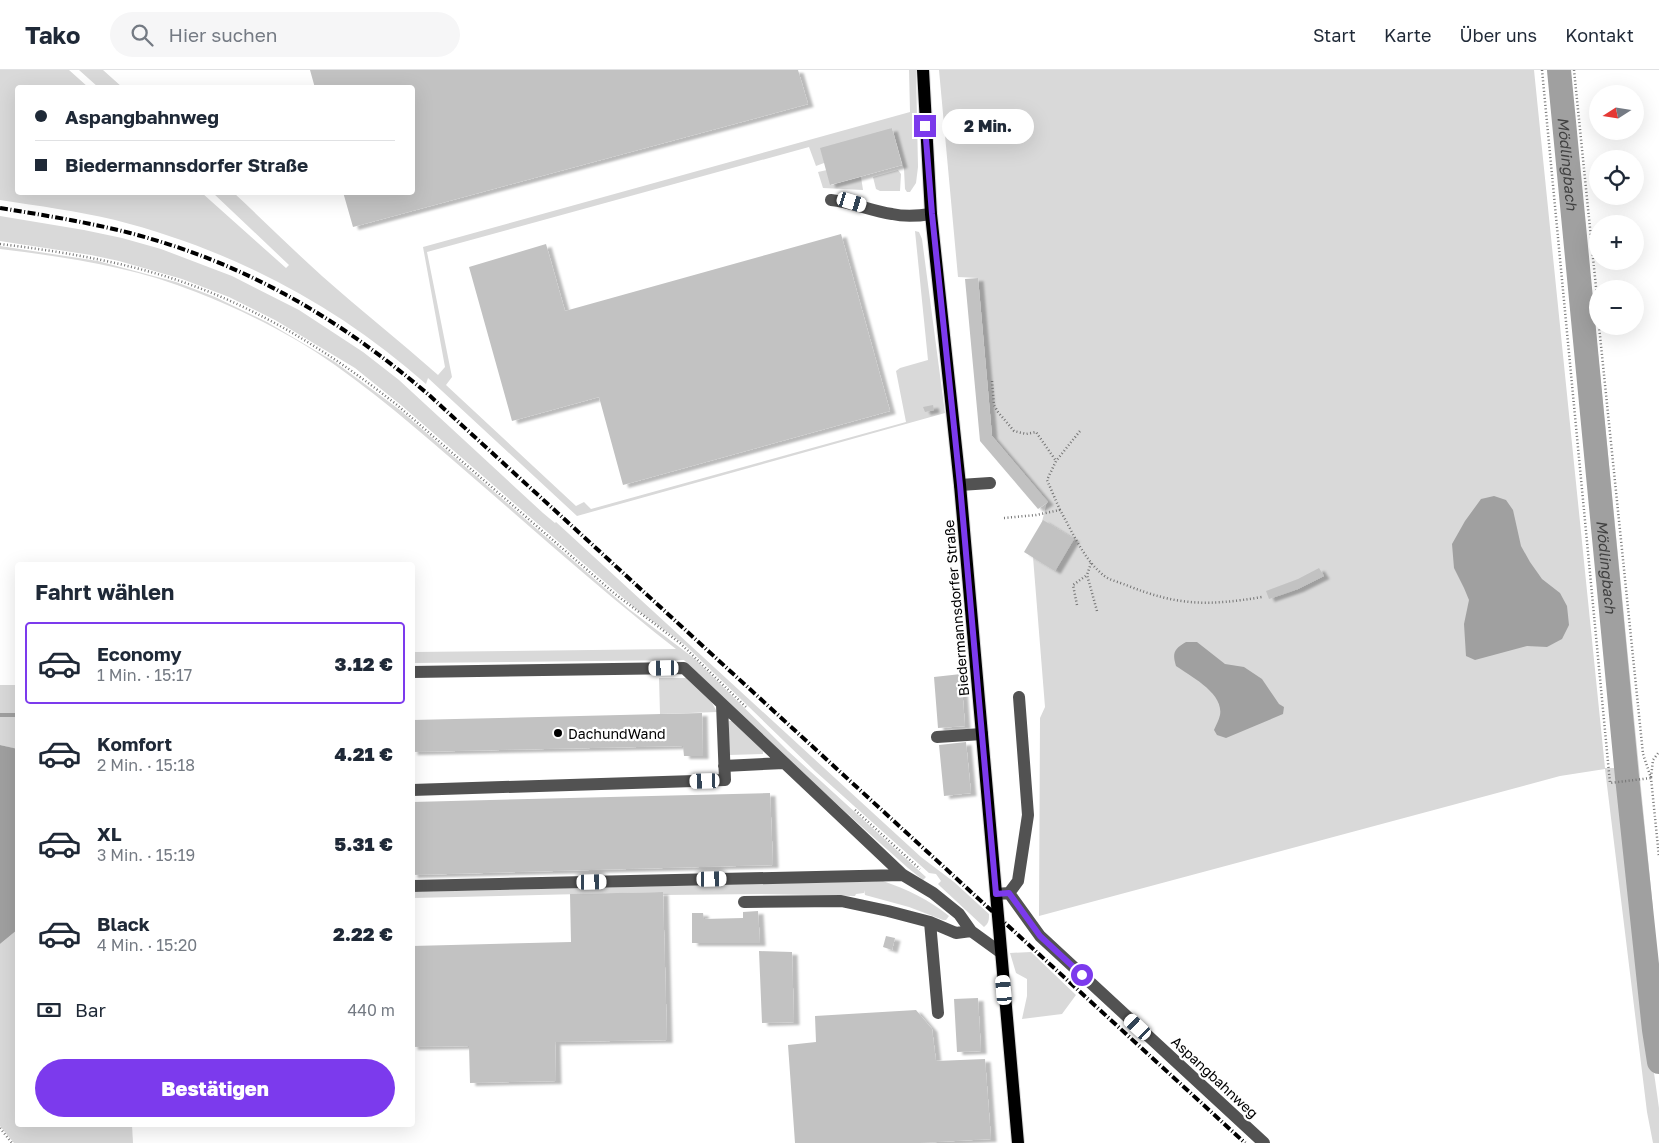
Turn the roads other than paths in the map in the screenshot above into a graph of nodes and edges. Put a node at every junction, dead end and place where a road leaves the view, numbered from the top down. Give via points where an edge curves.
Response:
1 (923, 70) edge
2 (831, 200) dead end
3 (932, 214) junction
4 (990, 483) dead end
5 (960, 485) junction
6 (415, 672) edge
7 (1019, 697) dead end
8 (722, 704) junction
9 (982, 734) junction
10 (937, 737) dead end
11 (784, 763) junction
12 (724, 766) junction
13 (415, 790) edge
14 (903, 875) junction
15 (415, 886) edge
16 (1009, 893) junction
17 (996, 894) junction
18 (744, 902) dead end
19 (930, 922) junction
20 (971, 931) junction
21 (1000, 952) junction
22 (938, 1013) dead end
23 (1018, 1143) edge
24 (1264, 1143) edge

1 - 3 main road, Biedermannsdorfer Straße
2 - 3 street via 852,202 890,214
3 - 5 main road, Biedermannsdorfer Straße
4 - 5 street
5 - 9 main road, Biedermannsdorfer Straße
6 - 8 street via 684,668
7 - 16 street via 1028,815 1018,882
8 - 11 street
8 - 12 street
9 - 10 street
9 - 17 main road, Biedermannsdorfer Straße
11 - 12 street
11 - 14 street
12 - 13 street via 725,780
14 - 15 street
14 - 20 street via 959,914
16 - 17 street
16 - 24 street, Aspangbahnweg via 1040,936
17 - 21 main road, Biedermannsdorfer Straße
18 - 19 street via 841,900
19 - 20 street via 956,933
19 - 22 street
20 - 21 street
21 - 23 main road, Biedermannsdorfer Straße

